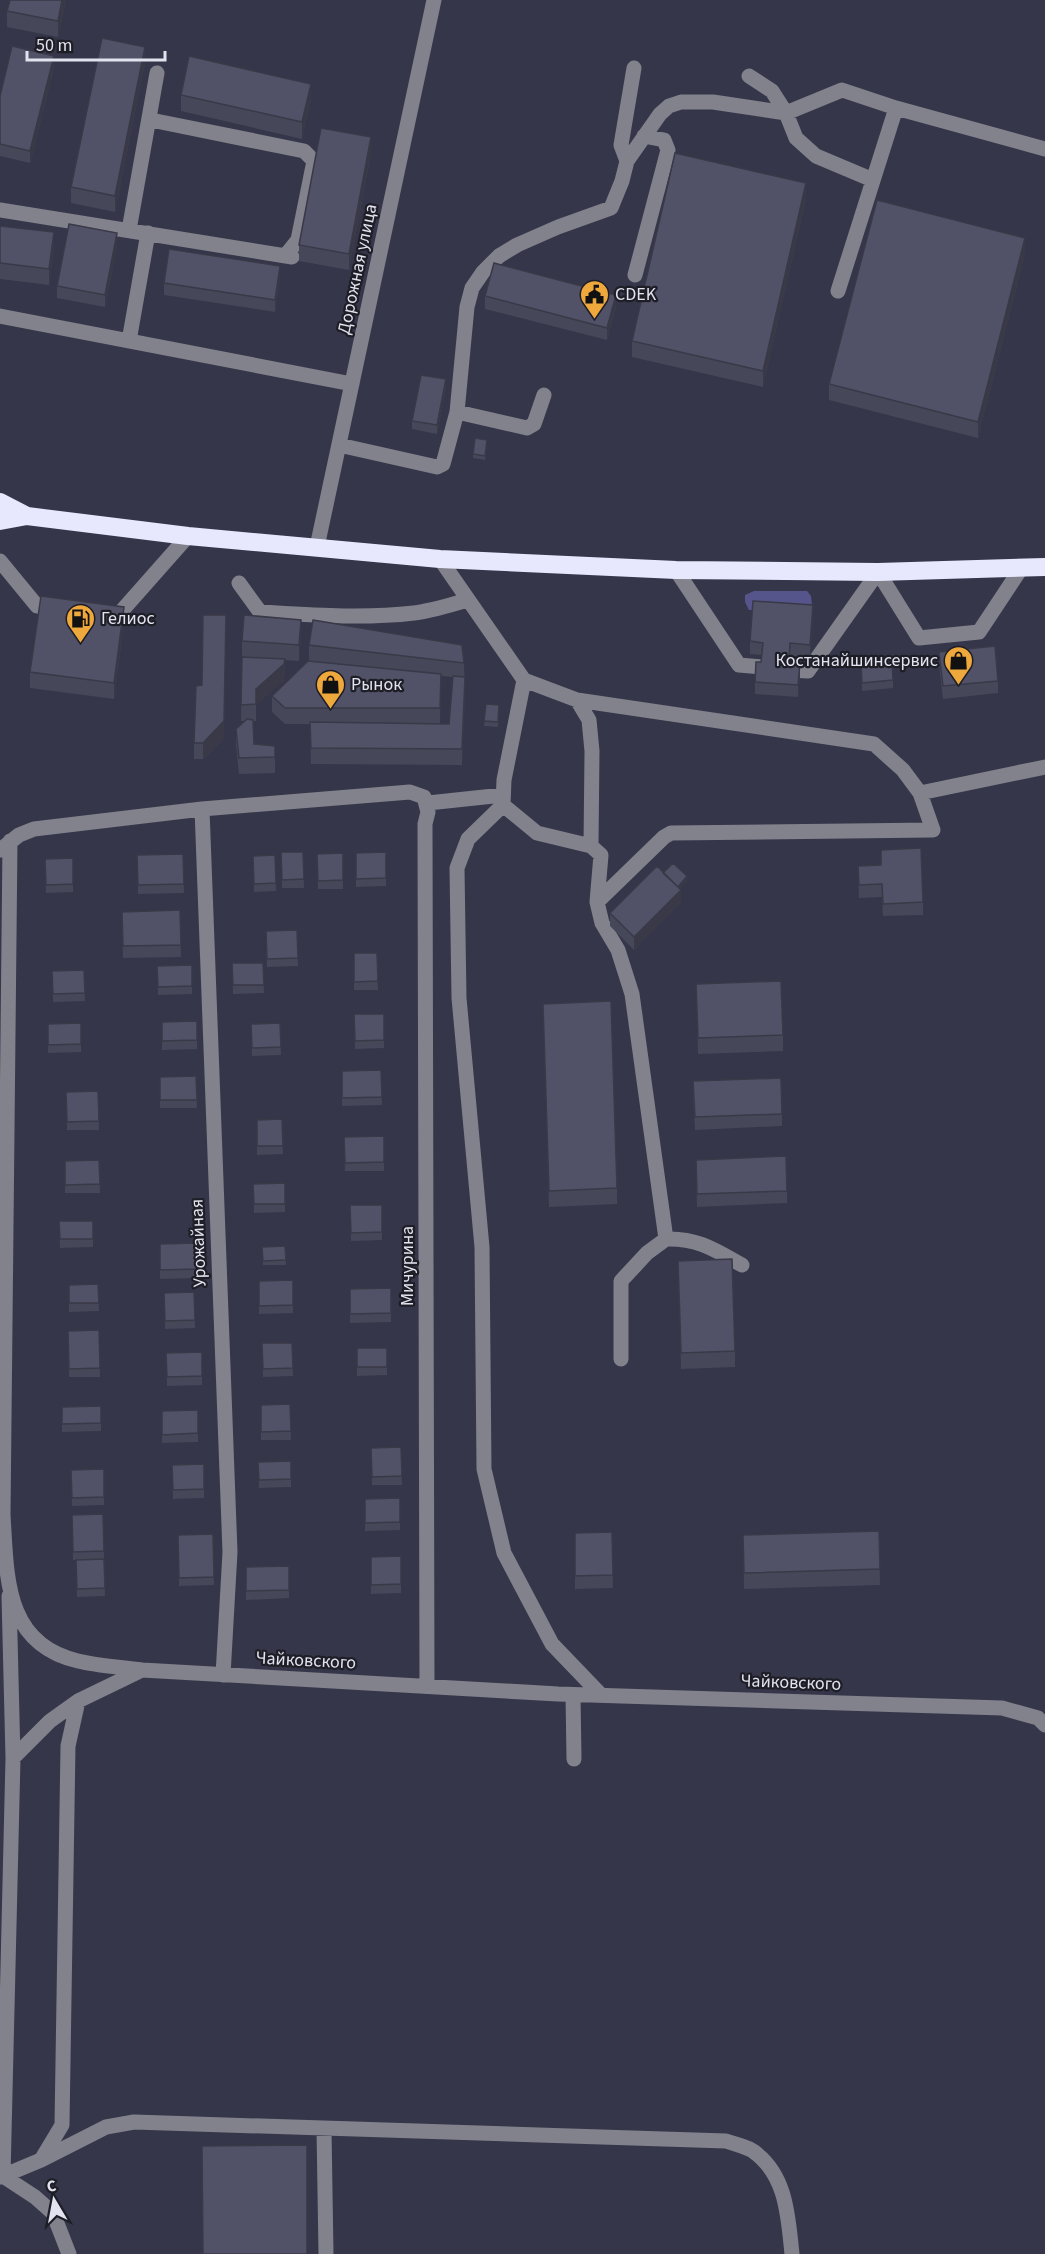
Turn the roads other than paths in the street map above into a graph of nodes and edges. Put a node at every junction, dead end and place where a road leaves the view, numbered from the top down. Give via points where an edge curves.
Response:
1 (434, 0) edge
2 (634, 68) dead end
3 (157, 73) dead end
4 (749, 76) dead end
5 (896, 108) junction
6 (786, 113) junction
7 (151, 120) junction
8 (644, 136) junction
9 (1045, 149) edge
10 (627, 161) junction
11 (873, 180) junction
12 (0, 210) edge
13 (129, 230) junction
14 (148, 233) junction
15 (635, 275) dead end
16 (838, 291) dead end
17 (0, 316) edge
18 (129, 341) junction
19 (352, 384) junction
20 (544, 395) dead end
21 (457, 412) junction
22 (339, 445) junction
23 (0, 502) edge
24 (27, 516) junction
25 (0, 521) edge
26 (188, 536) junction
27 (317, 547) junction
28 (440, 559) junction
29 (0, 561) edge
30 (1022, 567) junction
31 (1044, 568) edge
32 (676, 570) junction
33 (878, 572) junction
34 (239, 583) dead end
35 (468, 600) junction
36 (72, 609) edge
37 (96, 612) edge
38 (762, 667) edge
39 (789, 670) edge
40 (524, 680) junction
41 (578, 700) junction
42 (1045, 766) edge
43 (920, 793) junction
44 (503, 800) junction
45 (428, 803) junction
46 (202, 809) junction
47 (5, 846) edge
48 (591, 846) junction
49 (597, 902) junction
50 (3, 1179) edge
51 (666, 1239) junction
52 (742, 1265) dead end
53 (621, 1359) dead end
54 (1, 1515) edge
55 (9, 1592) junction
56 (142, 1670) junction
57 (223, 1675) junction
58 (428, 1686) junction
59 (573, 1695) junction
60 (601, 1695) junction
61 (78, 1701) junction
62 (1045, 1725) edge
63 (13, 1758) junction
64 (574, 1759) dead end
65 (324, 2128) junction
66 (41, 2160) junction
67 (1, 2176) edge
68 (69, 2254) edge
69 (326, 2254) edge
70 (792, 2254) edge

1 - 19 street, Дорожная улица
2 - 10 street via 621,145
3 - 7 street
4 - 6 street via 772,91
5 - 6 street via 842,90
5 - 9 street
5 - 11 street
6 - 8 street via 713,102 681,102 660,114
6 - 11 street via 796,138 816,156
7 - 13 street
7 - 14 street via 304,151 314,161 298,240 289,256
8 - 10 street
8 - 15 street via 664,140 668,150
10 - 21 street via 611,208 517,245 499,256 472,288
11 - 16 street
12 - 13 street
13 - 14 street
14 - 18 street
17 - 18 street
18 - 19 street
19 - 22 street, Дорожная улица
20 - 21 street via 534,424 527,428
21 - 22 street via 446,459 440,466
22 - 27 street, Дорожная улица
23 - 24 highway
24 - 25 highway
24 - 26 highway
26 - 27 highway
26 - 37 street via 119,614
27 - 28 highway
28 - 32 highway
28 - 35 street
29 - 36 street via 37,606
30 - 31 highway
30 - 33 highway
30 - 33 street via 979,632 919,638
32 - 33 highway
32 - 38 street via 739,665
33 - 39 street via 808,671
34 - 35 street via 260,612 355,617 417,613
35 - 40 street
40 - 41 street
40 - 44 street
41 - 43 street via 874,744 903,770
41 - 48 street via 590,720
42 - 43 street
43 - 49 street via 933,830 671,833
44 - 45 street
44 - 48 street via 537,833
44 - 60 street via 468,839 457,868 459,998 482,1247 484,1468 504,1553 552,1644
45 - 46 street via 424,796 410,792
45 - 58 street, Мичурина
46 - 47 street via 34,830
46 - 57 street, Урожайная via 230,1552
47 - 50 street
48 - 49 street via 601,855
49 - 51 street via 632,994
50 - 54 street
51 - 52 street via 687,1238
51 - 53 street via 621,1281
54 - 55 street
55 - 56 street via 30,1635 51,1652 77,1661
55 - 63 street
56 - 57 street, Чайковского
56 - 61 street, Чайковского
57 - 58 street, Чайковского
58 - 59 street, Чайковского
59 - 60 street, Чайковского
59 - 64 street
60 - 62 street, Чайковского via 1002,1708 1038,1718
61 - 63 street, Чайковского via 50,1721
61 - 66 street via 68,1746 62,2125
63 - 67 street
65 - 66 street via 134,2122 106,2127
65 - 69 street
65 - 70 street via 726,2141 752,2151 770,2168 786,2200
66 - 67 street
67 - 68 street via 53,2213

